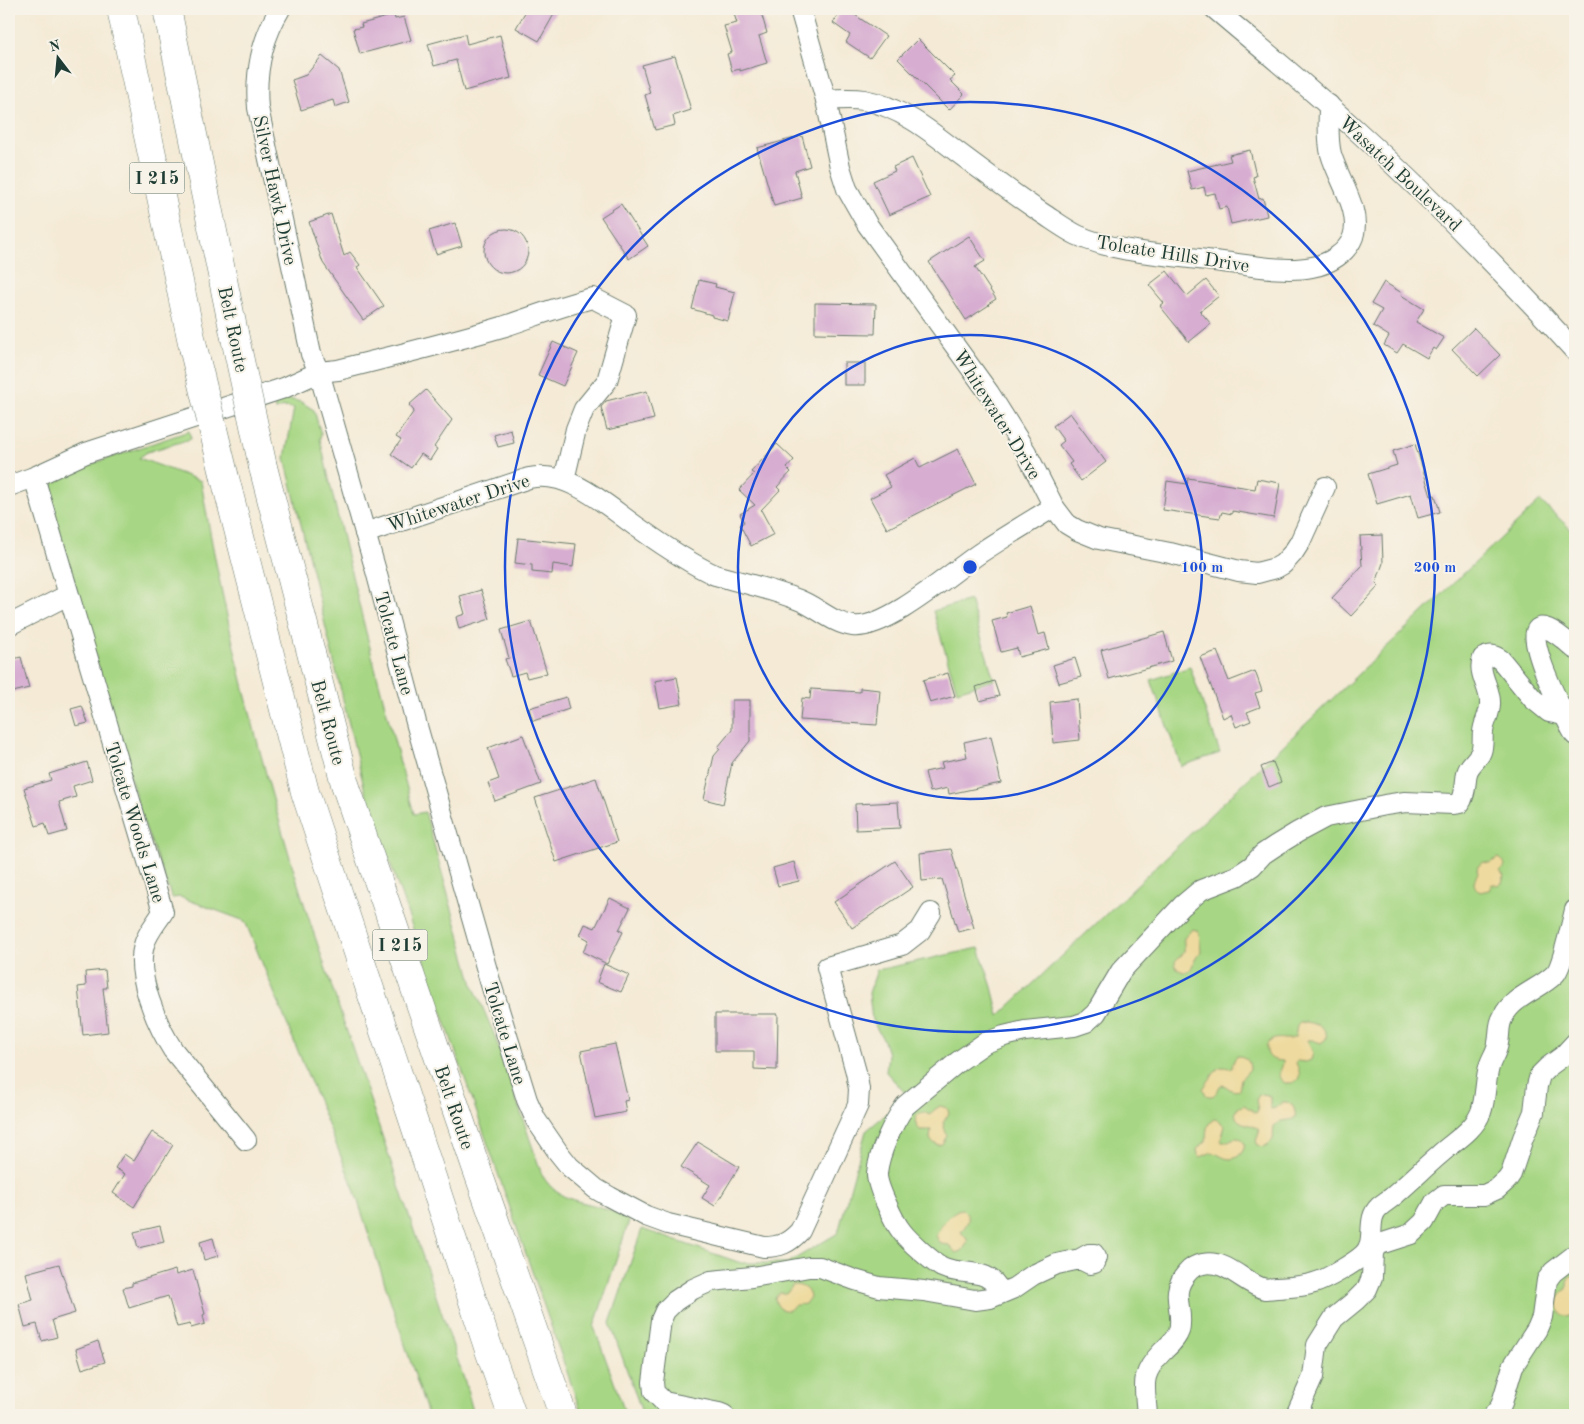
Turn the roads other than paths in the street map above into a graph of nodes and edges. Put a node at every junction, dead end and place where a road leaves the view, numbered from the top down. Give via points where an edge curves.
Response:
1 (121, 9) edge
2 (167, 9) edge
3 (280, 9) edge
4 (800, 9) edge
5 (1215, 9) edge
6 (826, 100) junction
7 (1329, 105) junction
8 (1575, 351) edge
9 (319, 372) junction
10 (34, 477) junction
11 (564, 480) junction
12 (9, 486) edge
13 (1325, 487) dead end
14 (1054, 506) junction
15 (365, 533) junction
16 (68, 595) junction
17 (9, 625) edge
18 (1575, 649) edge
19 (1564, 715) junction
20 (1575, 735) edge
21 (1575, 910) edge
22 (931, 913) dead end
23 (1575, 1043) edge
24 (246, 1140) dead end
25 (1575, 1255) edge
26 (1080, 1260) dead end
27 (1001, 1293) junction
28 (489, 1350) junction
29 (506, 1415) edge
30 (512, 1415) edge
31 (564, 1415) edge
32 (724, 1415) edge
33 (1147, 1415) edge
34 (1296, 1415) edge
35 (1494, 1415) edge

1 - 28 highway, I 215, bridge via 193,347 305,792
2 - 31 highway, Belt Route / I 215, bridge via 263,467 345,784
3 - 9 street, Silver Hawk Drive via 268,31 259,63 258,108 311,354
4 - 6 street, Whitewater Drive
5 - 7 street, Wasatch Boulevard
6 - 7 street, Tolcate Hills Drive via 866,100 907,117 1016,196 1090,240 1150,253 1294,268 1314,267 1334,258 1348,246 1354,230 1352,206 1328,141
6 - 14 street, Whitewater Drive via 841,172 853,201 1009,423
7 - 8 street, Wasatch Boulevard via 1462,231
9 - 10 street via 284,388 86,453
9 - 11 street via 338,370 499,327 568,303 593,298 626,315 607,381 584,410 576,429
9 - 15 street, Tolcate Lane
10 - 12 street
10 - 16 street, Tolcate Woods Lane
11 - 14 street, Whitewater Drive via 703,570 801,600 820,613 848,625 860,626 879,621 899,610
11 - 15 street, Whitewater Drive via 545,476 529,478
13 - 14 street via 1293,553 1276,568 1257,573 1093,537 1067,524
15 - 22 street, Tolcate Lane via 417,726 527,1100 536,1120 564,1160 596,1189 668,1224 764,1247 780,1246 794,1238 860,1096 827,967 902,945 920,931
16 - 17 street
16 - 24 street, Tolcate Woods Lane via 163,912 144,943 142,954 151,1003 174,1050
18 - 19 street via 1548,629 1542,627 1535,631 1546,675
19 - 20 street
19 - 27 street via 1549,712 1533,699 1495,655 1483,658 1481,671 1490,710 1483,729 1482,748 1467,773 1460,803 1384,805 1326,817 1298,832 1237,876 1201,890 1182,906 1121,971 1096,1013 1086,1022 1025,1030 986,1043 905,1106 882,1153 877,1173 880,1190 898,1226 942,1267 986,1276 993,1280
21 - 33 street via 1556,974 1519,999 1502,1017 1481,1112 1473,1126 1378,1207 1373,1214 1368,1249 1325,1279 1312,1284 1265,1289 1214,1263 1193,1266 1177,1291 1179,1331 1147,1372 1144,1382
23 - 34 street via 1540,1075 1534,1112 1507,1180 1484,1195 1444,1196 1411,1234 1377,1245 1367,1289 1334,1318 1317,1345 1313,1377
25 - 35 street via 1547,1280 1537,1330 1513,1366 1501,1406
26 - 27 street via 1044,1269
27 - 32 street via 975,1300 879,1287 820,1267 711,1281 675,1301 665,1311 652,1382 654,1392 664,1402
28 - 29 highway
28 - 30 highway, I 215

